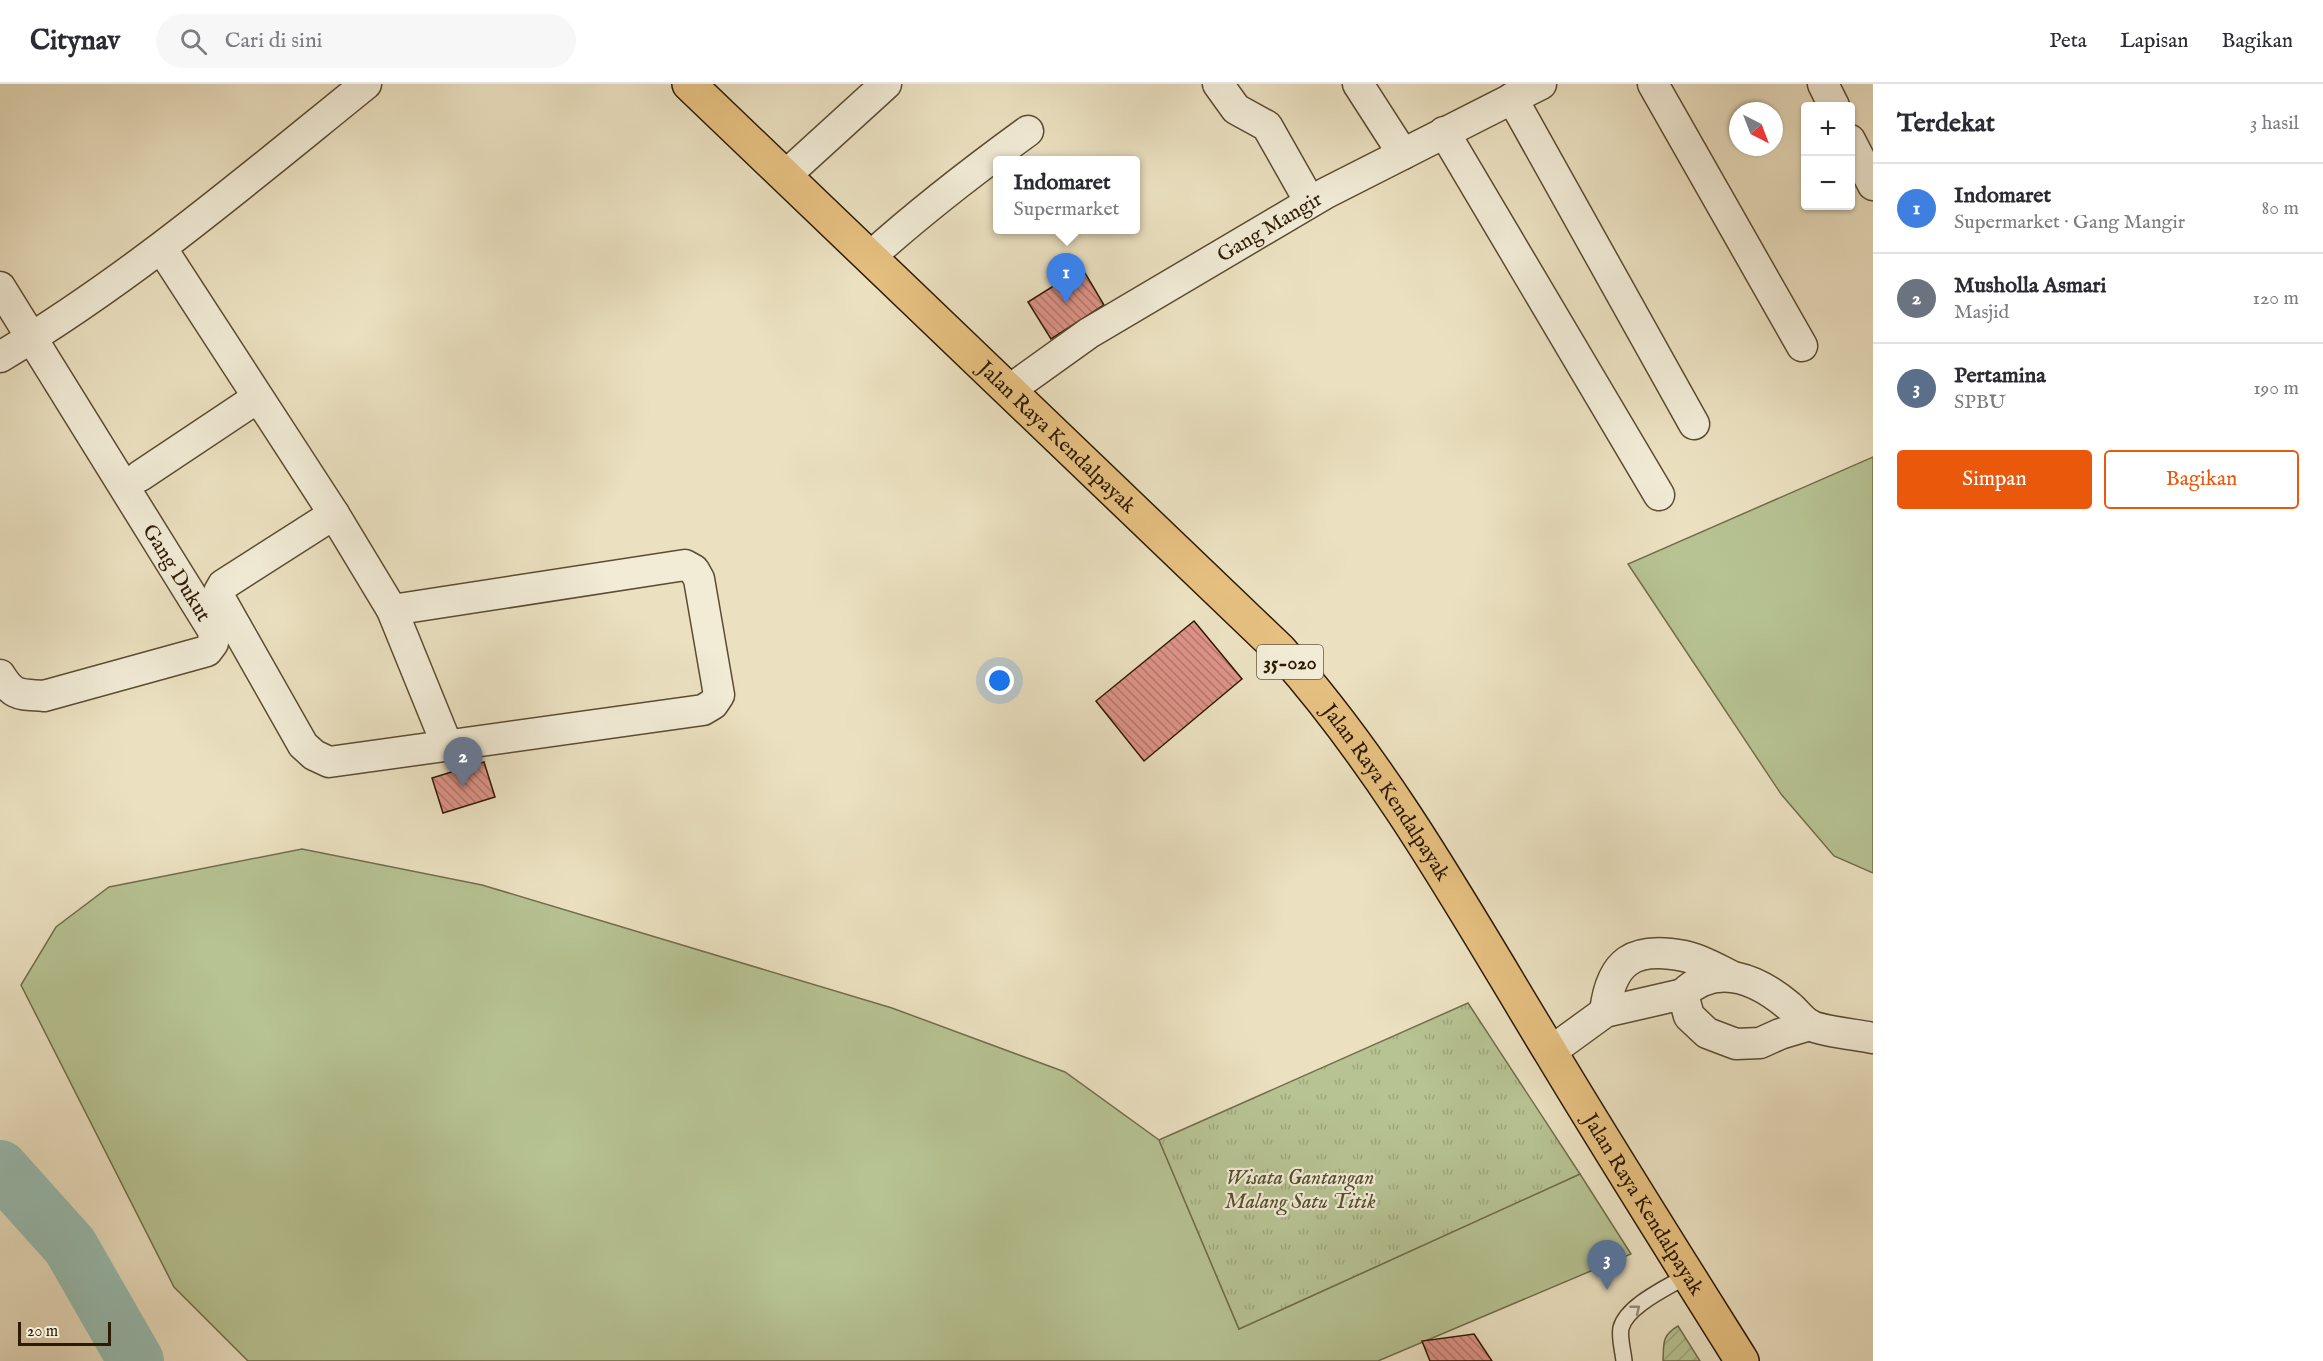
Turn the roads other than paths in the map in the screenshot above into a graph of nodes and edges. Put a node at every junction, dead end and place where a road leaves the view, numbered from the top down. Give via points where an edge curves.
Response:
1 (366, 84) edge
2 (689, 84) edge
3 (885, 84) edge
4 (1218, 84) edge
5 (1358, 84) edge
6 (1541, 84) edge
7 (1653, 84) edge
8 (1823, 84) edge
9 (1512, 98) junction
10 (1832, 102) edge
11 (1028, 131) dead end
12 (1444, 132) junction
13 (1855, 148) edge
14 (1403, 154) junction
15 (994, 156) edge
16 (993, 157) edge
17 (785, 176) junction
18 (1873, 184) edge
19 (1310, 202) junction
20 (162, 249) junction
21 (870, 257) junction
22 (0, 287) edge
23 (32, 338) junction
24 (1802, 346) dead end
25 (0, 357) edge
26 (1008, 391) junction
27 (257, 398) junction
28 (1694, 424) dead end
29 (140, 476) dead end
30 (1659, 495) dead end
31 (334, 514) junction
32 (392, 610) junction
33 (0, 675) edge
34 (447, 745) junction
35 (1731, 976) junction
36 (1683, 994) junction
37 (1605, 1012) junction
38 (1810, 1025) junction
39 (1873, 1038) edge
40 (1550, 1052) junction
41 (1688, 1275) junction
42 (1624, 1361) edge
43 (1743, 1361) edge

1 - 20 street
2 - 17 main road, Jalan Raya Kendalpayak / 35-020
3 - 17 street
4 - 19 street via 1236,109 1267,126
5 - 14 street
6 - 9 street, Gang Mangir
7 - 24 street
8 - 10 street
9 - 12 street, Gang Mangir
9 - 28 street
11 - 15 street
12 - 14 street, Gang Mangir
12 - 30 street
13 - 18 street
14 - 19 street, Gang Mangir
16 - 21 street
17 - 21 main road, Jalan Raya Kendalpayak / 35-020
19 - 26 street, Gang Mangir via 1089,333
20 - 23 street
20 - 27 street
21 - 26 main road, Jalan Raya Kendalpayak / 35-020
22 - 23 street, Gang Dukut
23 - 25 street
23 - 33 street, Gang Dukut via 214,632 213,644 207,651 44,696 9,690
26 - 40 main road, Jalan Raya Kendalpayak / 35-020 via 1280,650 1319,694 1450,885
27 - 29 street
27 - 31 street
31 - 32 street
31 - 34 street via 223,585 219,592 222,602 303,745 315,755 329,762
32 - 34 street
32 - 34 street via 685,565 699,579 719,695 713,704 703,710
35 - 36 street via 1703,980
35 - 37 street via 1686,956 1650,953 1627,959 1607,991
35 - 38 street via 1759,986
36 - 37 street
36 - 38 street via 1689,1016 1707,1033 1736,1044 1760,1043
37 - 40 street
38 - 39 street
40 - 41 main road, Jalan Raya Kendalpayak / 35-020
42 -> 41 lane via 1620,1330 1624,1319 1634,1308
41 - 43 main road, Jalan Raya Kendalpayak / 35-020

